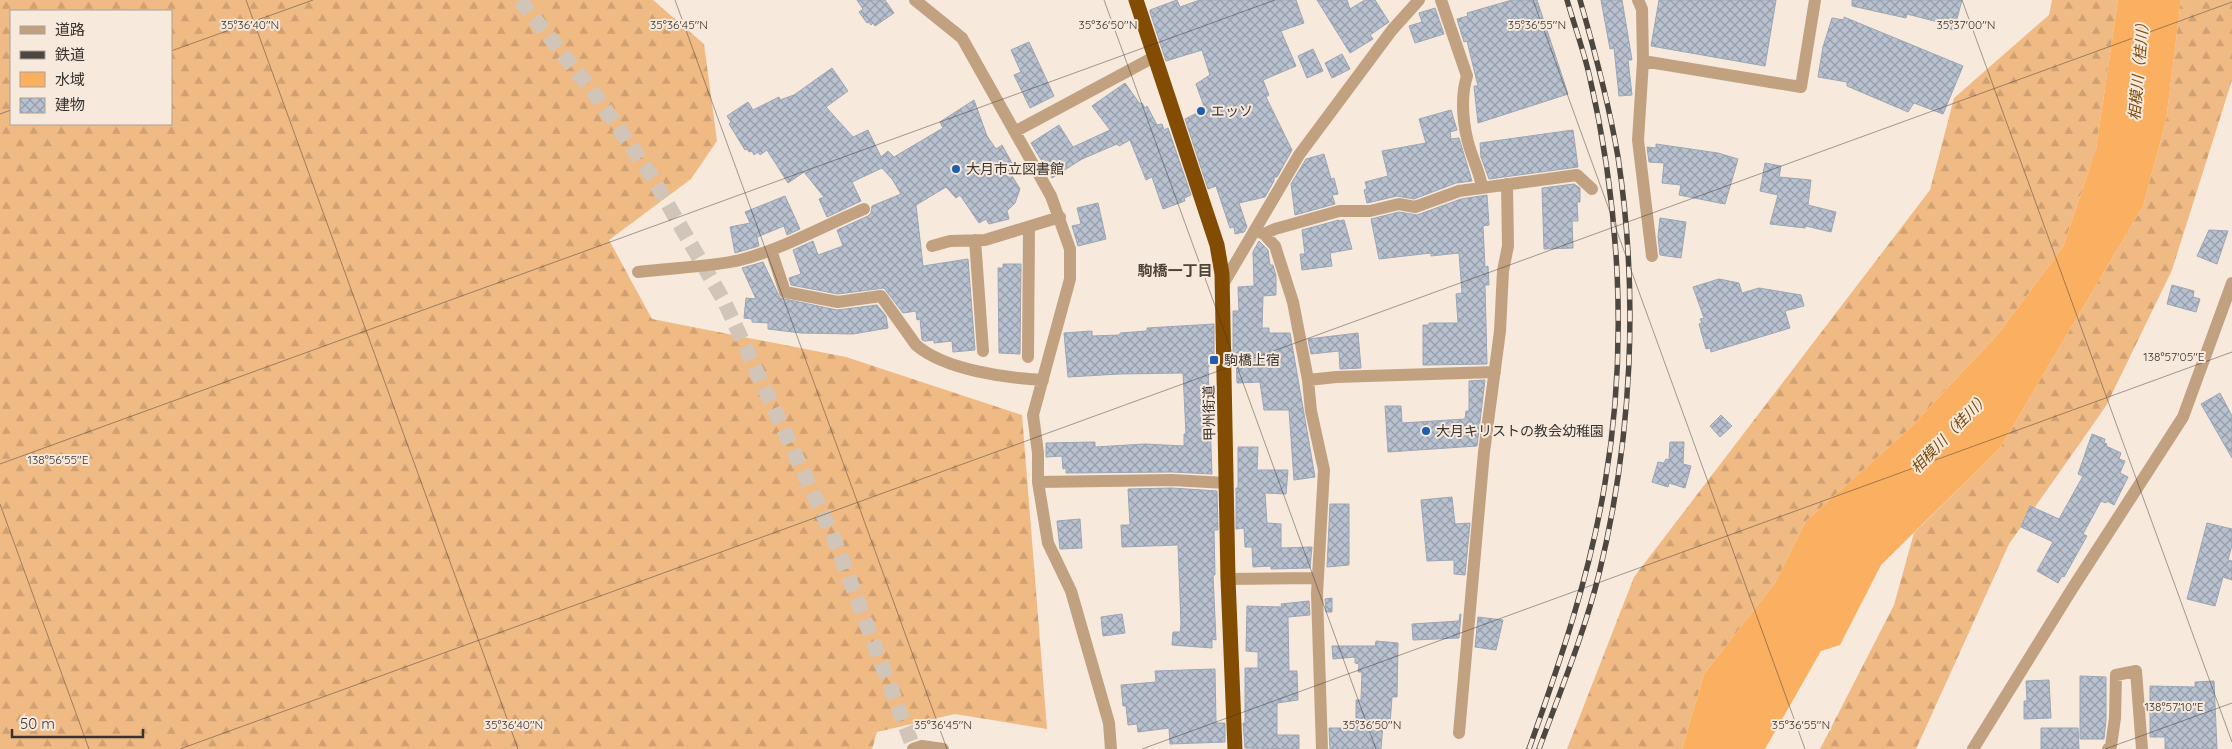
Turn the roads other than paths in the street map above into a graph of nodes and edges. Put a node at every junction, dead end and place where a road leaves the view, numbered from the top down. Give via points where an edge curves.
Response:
1 (915, 0) edge
2 (1136, 0) edge
3 (1418, 0) edge
4 (1442, 0) edge
5 (1638, 0) edge
6 (1815, 0) edge
7 (1154, 56) junction
8 (1643, 61) junction
9 (1016, 132) junction
10 (1507, 184) junction
11 (1482, 187) junction
12 (1592, 189) dead end
13 (864, 209) dead end
14 (1060, 217) junction
15 (1029, 227) junction
16 (1260, 232) junction
17 (975, 240) junction
18 (932, 246) dead end
19 (770, 250) junction
20 (1652, 256) dead end
21 (638, 272) dead end
22 (2232, 283) edge
23 (1222, 286) junction
24 (983, 352) dead end
25 (1028, 357) dead end
26 (1495, 372) junction
27 (1043, 380) junction
28 (1308, 380) junction
29 (1038, 482) junction
30 (1226, 483) junction
31 (1318, 578) junction
32 (1228, 579) junction
33 (1459, 733) dead end
34 (913, 749) edge
35 (943, 749) edge
36 (1111, 749) edge
37 (1235, 749) edge
38 (1322, 749) edge
39 (1973, 749) edge
40 (2108, 749) edge
41 (2142, 749) edge

1 - 9 street via 962,38
2 - 7 highway, 甲州街道
3 - 16 street via 1299,155
4 - 11 street via 1467,76 1463,98 1468,140
5 - 8 street via 1642,9
6 - 8 street via 1801,87
7 - 9 street
7 - 23 highway, 甲州街道 via 1216,245
8 - 20 street via 1638,140
9 - 14 street
10 - 11 street
10 - 12 street via 1577,175
10 - 26 street via 1508,246
11 - 16 street via 1458,191 1415,207 1399,204 1370,211 1339,211
13 - 19 street
14 - 15 street
14 - 27 street via 1070,249 1070,279
15 - 17 street
15 - 25 street
16 - 23 street
16 - 28 street via 1275,246 1293,302
17 - 18 street
17 - 24 street
19 - 21 street via 738,260
19 - 27 street via 785,292 838,302 881,296 922,350 963,368 1010,378
22 - 39 street via 2183,417
23 - 30 highway, 甲州街道
26 - 28 street
26 - 33 street via 1484,452
27 - 29 street via 1034,415
28 - 31 street via 1324,470
29 - 30 street via 1172,480
29 - 36 street via 1048,543 1071,592 1109,723
30 - 32 highway, 甲州街道
31 - 32 street
31 - 38 street
32 - 37 highway, 甲州街道
34 - 35 street via 922,746
40 - 41 street via 2115,718 2116,676 2136,671

